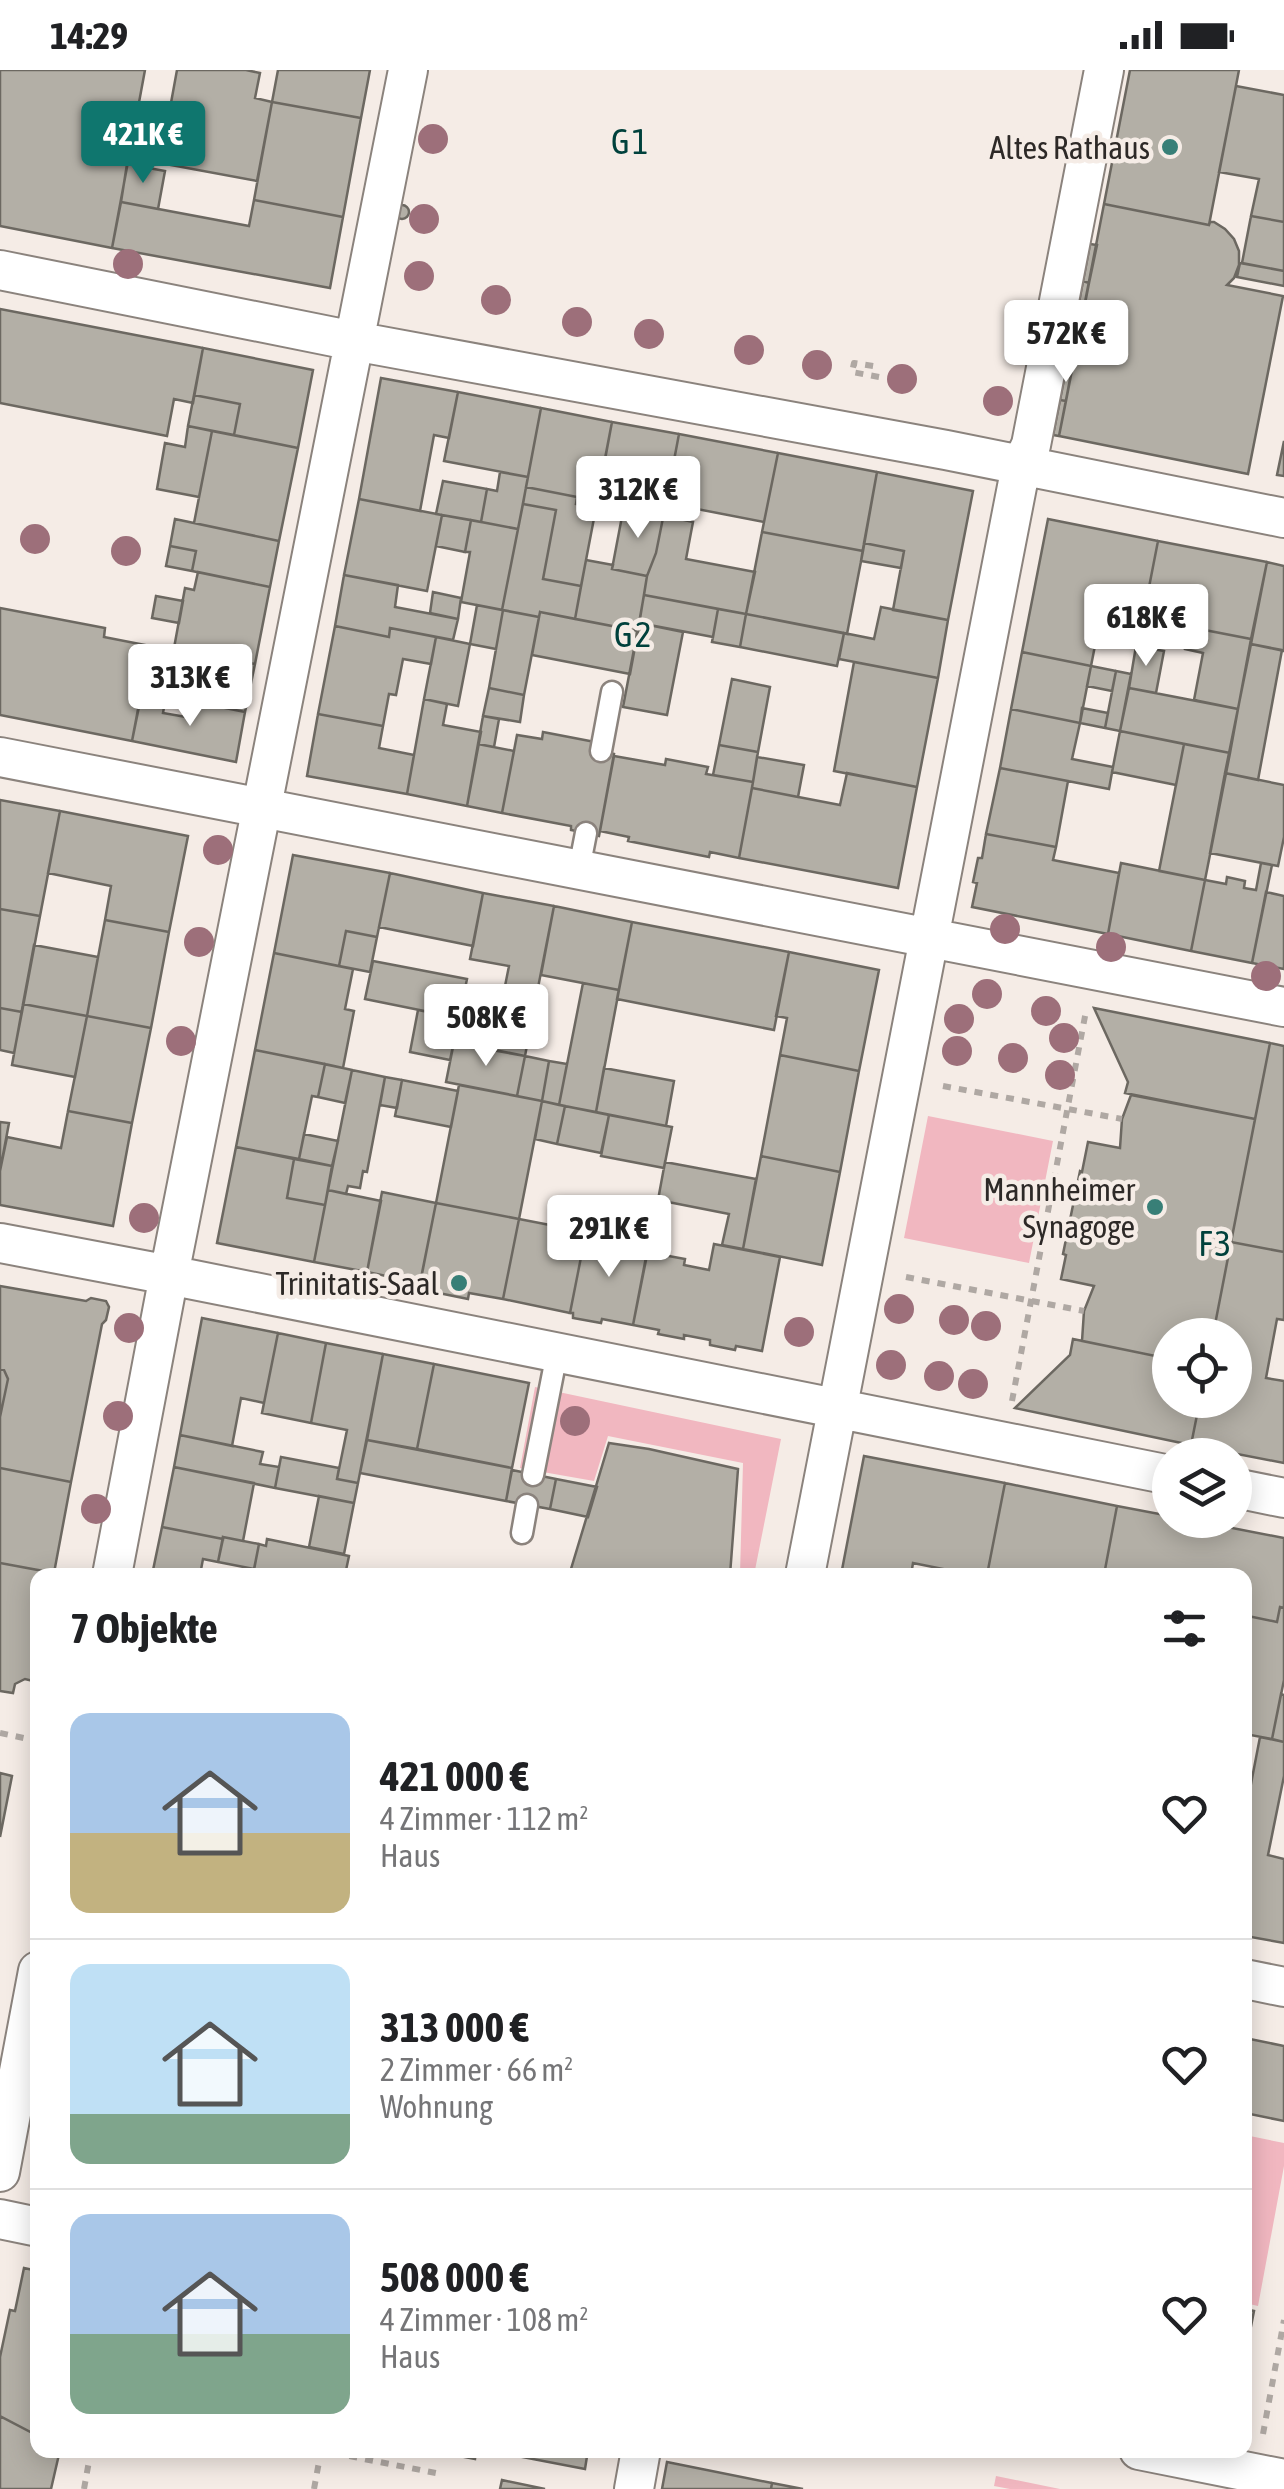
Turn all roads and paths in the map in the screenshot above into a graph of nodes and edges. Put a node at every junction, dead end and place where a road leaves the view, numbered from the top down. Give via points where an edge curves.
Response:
1 (408, 70) edge
2 (1104, 70) edge
3 (0, 270) edge
4 (354, 341) junction
5 (880, 367) dead end
6 (878, 377) dead end
7 (1021, 466) junction
8 (1284, 518) edge
9 (612, 692) dead end
10 (601, 751) dead end
11 (0, 757) edge
12 (262, 808) junction
13 (929, 938) junction
14 (1094, 972) junction
15 (1284, 1007) edge
16 (902, 1079) junction
17 (1068, 1109) junction
18 (1122, 1119) dead end
19 (0, 1243) edge
20 (865, 1270) junction
21 (169, 1275) junction
22 (1031, 1301) junction
23 (1084, 1311) dead end
24 (557, 1353) junction
25 (838, 1410) junction
26 (1004, 1442) junction
27 (1152, 1471) edge
28 (534, 1475) dead end
29 (1252, 1491) edge
30 (1284, 1498) edge
31 (527, 1505) dead end
32 (522, 1534) dead end
33 (113, 1568) edge
34 (807, 1568) edge
35 (0, 1733) edge
36 (30, 1739) edge
37 (1252, 1980) edge
38 (1284, 1987) edge
39 (30, 2013) edge
40 (0, 2172) edge
41 (0, 2220) edge
42 (30, 2226) edge
43 (1284, 2320) edge
44 (90, 2458) edge
45 (319, 2458) edge
46 (360, 2458) edge
47 (640, 2458) edge
48 (1179, 2458) edge
49 (441, 2474) dead end
50 (1270, 2476) edge
51 (84, 2489) edge
52 (314, 2489) edge
53 (634, 2489) edge

1 - 4 street
2 - 7 street via 1031,445
3 - 4 street
4 - 7 street
4 - 12 street
5 - 6 path via 854,363 852,372
7 - 8 street
7 - 13 street
9 - 10 lane
11 - 12 street
12 - 13 street via 582,851
12 - 21 street
13 - 14 street
13 - 16 street
14 - 15 street
14 - 17 path
16 - 17 path
16 - 20 street
17 - 18 path
17 - 22 path
19 - 21 street
20 - 22 path
20 - 25 street
21 - 24 street
21 - 33 street
22 - 23 path
22 - 26 path
24 - 25 street
24 - 28 lane
25 - 26 street
25 - 34 street
26 - 27 street
29 - 30 street
31 - 32 lane
35 - 36 path
37 - 38 street
39 - 40 street
41 - 42 street
43 - 50 path
44 - 51 path
45 - 52 path
46 - 49 path
47 - 53 street
48 - 50 street

